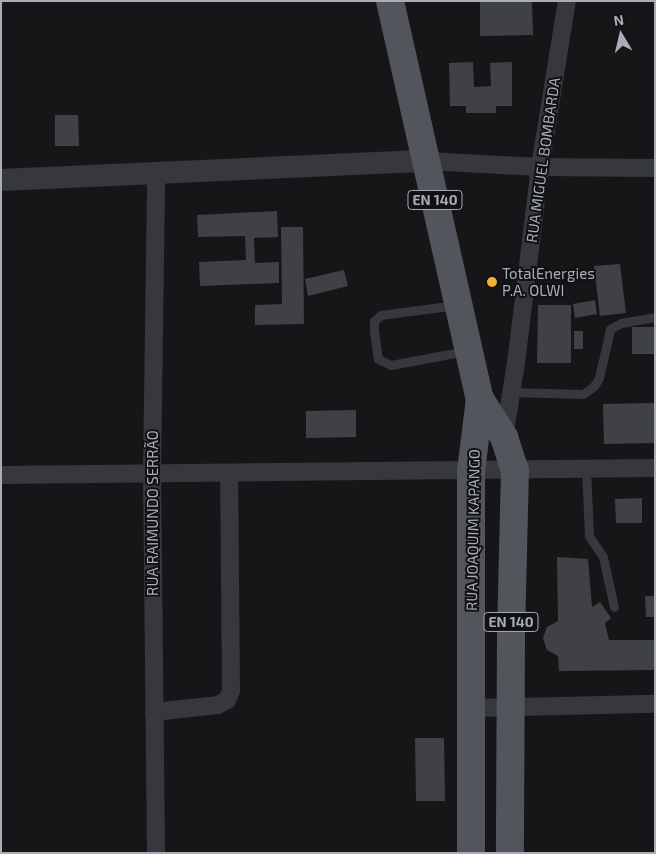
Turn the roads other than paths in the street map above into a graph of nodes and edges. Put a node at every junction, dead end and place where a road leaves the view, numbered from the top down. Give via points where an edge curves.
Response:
1 (390, 1) edge
2 (566, 1) edge
3 (426, 162) junction
4 (540, 167) junction
5 (655, 168) edge
6 (156, 174) junction
7 (1, 180) edge
8 (458, 304) junction
9 (655, 317) edge
10 (469, 350) junction
11 (511, 392) junction
12 (480, 399) junction
13 (504, 437) junction
14 (655, 468) edge
15 (586, 469) junction
16 (515, 470) junction
17 (471, 471) junction
18 (229, 473) junction
19 (152, 474) junction
20 (1, 475) edge
21 (614, 607) dead end
22 (655, 704) edge
23 (510, 706) junction
24 (472, 708) junction
25 (154, 712) junction
26 (156, 853) edge
27 (472, 853) edge
28 (510, 853) edge

1 - 3 main road, EN 140
2 - 4 street, RUA MIGUEL BOMBARDA
3 - 4 street
3 - 6 street
3 - 8 main road, EN 140
4 - 5 street
4 - 11 street, RUA MIGUEL BOMBARDA
6 - 7 street
6 - 19 street, RUA RAIMUNDO SERRÃO
8 - 10 main road, EN 140
8 - 10 lane via 381,315 374,321 378,359 391,365
9 - 11 lane via 620,323 610,330 599,378 583,394
10 - 12 main road, EN 140
11 - 13 street, RUA MIGUEL BOMBARDA
12 - 13 main road, EN 140
12 - 17 main road, RUA JOAQUIM KAPANGO / EN 140
13 - 16 main road, EN 140
14 - 15 street
15 - 16 street
15 - 21 lane via 589,536 603,557
16 - 17 street
16 - 23 main road, EN 140
17 - 18 street
17 - 24 main road, RUA JOAQUIM KAPANGO / EN 140
18 - 19 street
18 - 25 street via 231,691 227,700 218,705
19 - 20 street
19 - 25 street, RUA RAIMUNDO SERRÃO
22 - 23 street
23 - 24 street
23 - 28 main road, EN 140
24 - 27 main road, RUA JOAQUIM KAPANGO / EN 140
25 - 26 street, RUA RAIMUNDO SERRÃO

